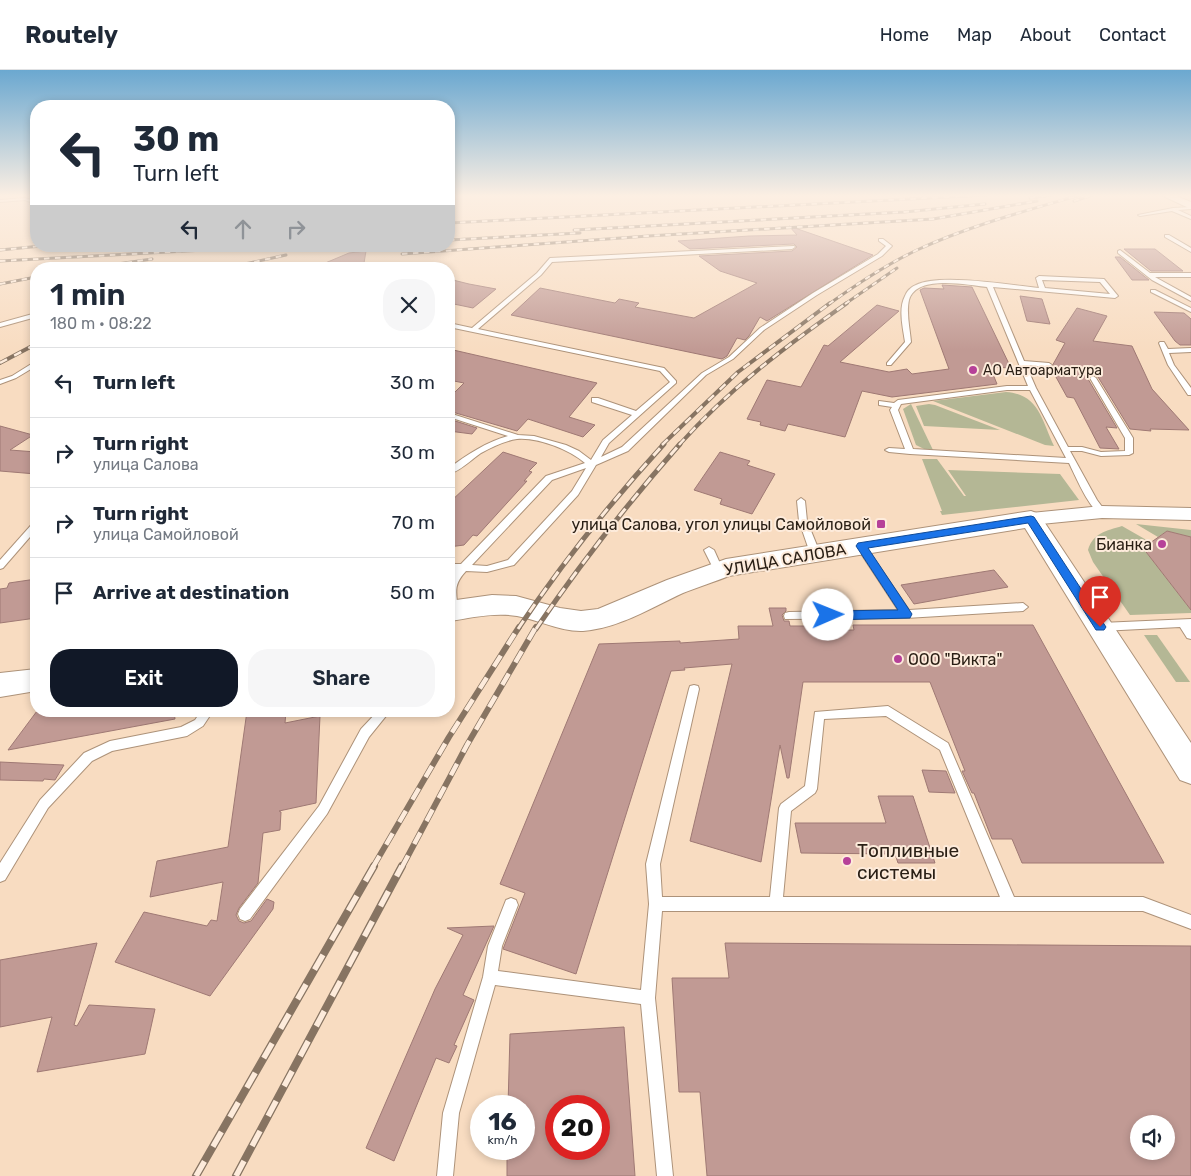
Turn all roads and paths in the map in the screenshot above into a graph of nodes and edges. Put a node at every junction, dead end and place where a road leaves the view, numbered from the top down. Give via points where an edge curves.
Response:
1 (792, 247) dead end
2 (888, 247) edge
3 (1120, 252) dead end
4 (1149, 275) junction
5 (1191, 275) edge
6 (989, 284) junction
7 (1042, 288) junction
8 (1153, 291) dead end
9 (1191, 298) edge
10 (1190, 309) edge
11 (30, 317) edge
12 (0, 325) edge
13 (455, 326) edge
14 (473, 330) junction
15 (1162, 343) dead end
16 (1191, 350) edge
17 (1166, 351) junction
18 (1023, 363) junction
19 (889, 364) dead end
20 (1049, 365) dead end
21 (30, 367) edge
22 (1093, 378) dead end
23 (0, 382) edge
24 (1032, 388) junction
25 (1191, 393) edge
26 (595, 400) dead end
27 (882, 403) dead end
28 (896, 406) junction
29 (637, 414) junction
30 (455, 418) edge
31 (517, 437) junction
32 (1064, 449) junction
33 (889, 450) dead end
34 (910, 452) junction
35 (1070, 461) junction
36 (591, 464) junction
37 (455, 468) edge
38 (801, 501) dead end
39 (1102, 512) junction
40 (1191, 514) edge
41 (1031, 519) junction
42 (30, 532) edge
43 (861, 546) junction
44 (815, 553) junction
45 (0, 566) edge
46 (455, 567) edge
47 (462, 568) junction
48 (455, 577) edge
49 (1023, 607) dead end
50 (455, 610) edge
51 (906, 614) junction
52 (789, 616) dead end
53 (1187, 624) edge
54 (1100, 627) junction
55 (1191, 635) edge
56 (30, 681) edge
57 (0, 686) edge
58 (694, 689) dead end
59 (204, 717) edge
60 (380, 717) edge
61 (1191, 770) edge
62 (0, 875) edge
63 (656, 904) junction
64 (776, 904) junction
65 (1010, 904) junction
66 (511, 905) dead end
67 (244, 914) dead end
68 (1191, 922) edge
69 (490, 977) junction
70 (648, 998) junction
71 (445, 1176) edge
72 (665, 1176) edge

1 - 14 lane via 550,260 539,274
2 - 36 lane via 762,329 730,358 704,374 626,449
3 - 4 lane
4 - 5 lane
4 - 9 lane via 1160,284
6 - 7 lane
6 - 18 lane
6 - 19 lane via 928,281 911,288 904,307 908,342
7 - 7 lane via 1058,291 1115,296 1102,280 1039,278
8 - 10 lane
11 - 12 lane
13 - 14 lane
14 - 29 lane via 662,370 674,382
15 - 17 lane
16 - 17 lane
17 - 25 lane
18 - 20 lane
18 - 24 lane
21 - 23 lane
22 - 32 lane via 1129,438 1129,453 1102,454
24 - 28 lane via 932,397 898,402
24 - 32 lane
26 - 29 lane
27 - 28 lane
28 - 34 lane via 894,410
29 - 36 lane via 606,442
30 - 31 lane
31 - 36 lane via 576,450
31 - 37 lane via 499,442
32 - 35 lane
33 - 34 lane
34 - 35 lane
35 - 39 lane
36 - 47 lane via 549,478
36 - 47 lane via 575,493 511,563 487,569
38 - 44 lane via 803,521
39 - 40 street, УЛИЦА САЛОВА
39 - 41 street, УЛИЦА САЛОВА
41 - 43 street, УЛИЦА САЛОВА
41 - 54 street
42 - 45 lane
43 - 44 street, УЛИЦА САЛОВА
43 - 51 lane
44 - 50 street, УЛИЦА САЛОВА via 714,560 676,586 598,619 560,618 516,606 492,605
46 - 47 lane
47 - 48 lane
49 - 51 lane
51 - 52 lane
53 - 54 lane
53 - 55 lane
54 - 61 street
56 - 57 street
58 - 63 lane via 653,864
59 - 62 lane via 182,732 110,746 88,757 44,804
60 - 67 lane via 365,733 323,810
63 - 64 lane
63 - 70 lane
64 - 65 lane
64 - 65 lane via 785,808 810,789 819,715 888,711 944,747
65 - 68 lane via 1143,904
66 - 69 lane via 495,946
69 - 70 lane
69 - 71 lane via 451,1113
70 - 72 lane

